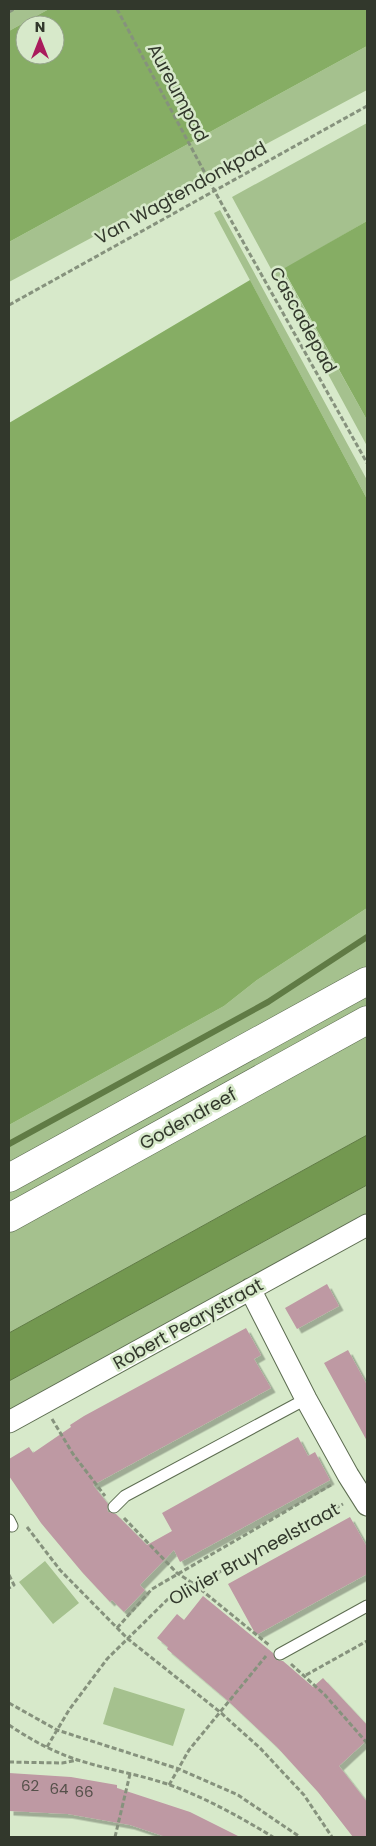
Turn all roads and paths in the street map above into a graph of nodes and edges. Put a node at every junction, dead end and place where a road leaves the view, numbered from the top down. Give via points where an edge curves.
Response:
1 (14, 9) edge
2 (116, 9) edge
3 (9, 12) edge
4 (367, 106) edge
5 (214, 190) junction
6 (9, 305) edge
7 (367, 463) edge
8 (367, 981) edge
9 (367, 1020) edge
10 (9, 1178) edge
11 (9, 1218) edge
12 (367, 1225) edge
13 (250, 1289) junction
14 (306, 1399) junction
15 (43, 1404) junction
16 (9, 1422) edge
17 (348, 1475) junction
18 (364, 1499) edge
19 (114, 1507) junction
20 (10, 1523) edge
21 (177, 1573) junction
22 (9, 1575) edge
23 (194, 1584) junction
24 (9, 1588) edge
25 (367, 1606) edge
26 (117, 1628) junction
27 (128, 1639) junction
28 (367, 1641) edge
29 (277, 1651) junction
30 (306, 1675) dead end
31 (9, 1703) edge
32 (220, 1712) junction
33 (9, 1725) edge
34 (57, 1730) junction
35 (367, 1743) edge
36 (47, 1747) junction
37 (79, 1760) junction
38 (9, 1762) edge
39 (179, 1769) junction
40 (130, 1774) junction
41 (169, 1785) junction
42 (114, 1837) edge
43 (272, 1837) edge
44 (300, 1837) edge
45 (332, 1837) edge

1 - 3 path
2 - 5 path, Aureumpad
4 - 5 path, Van Wagtendonkpad
5 - 6 path, Van Wagtendonkpad
5 - 7 path, Cascadepad
8 - 10 main road, Godendreef
9 - 11 main road, Godendreef
12 - 13 street, Robert Pearystraat
13 - 14 street, Olivier Bruyneelstraat
13 - 15 street, Robert Pearystraat
14 - 17 street, Olivier Bruyneelstraat
14 - 19 lane via 125,1496
15 - 16 street, Robert Pearystraat
15 - 19 path via 73,1454
17 - 18 street, Olivier Bruyneelstraat
17 - 21 path
18 - 23 path, Olivier Bruyneelstraat
19 - 21 path
20 - 26 path via 22,1520 60,1570
21 - 23 path
21 - 26 path via 152,1589
22 - 24 path via 14,1585
23 - 27 path, Olivier Bruyneelstraat via 172,1595
23 - 29 path
25 - 29 lane
26 - 27 path
27 - 32 path
27 - 34 path, Olivier Bruyneelstraat via 107,1659
28 - 30 path
29 - 32 path
29 - 35 path via 325,1695
31 - 34 path
32 - 39 path via 189,1750
32 - 45 path via 260,1748 304,1795
33 - 36 path
34 - 36 path, Olivier Bruyneelstraat
34 - 39 path
36 - 37 path
37 - 38 path via 62,1763
37 - 40 path
39 - 41 path
39 - 44 path via 238,1795
40 - 41 path
40 - 42 path
41 - 43 path via 241,1818

